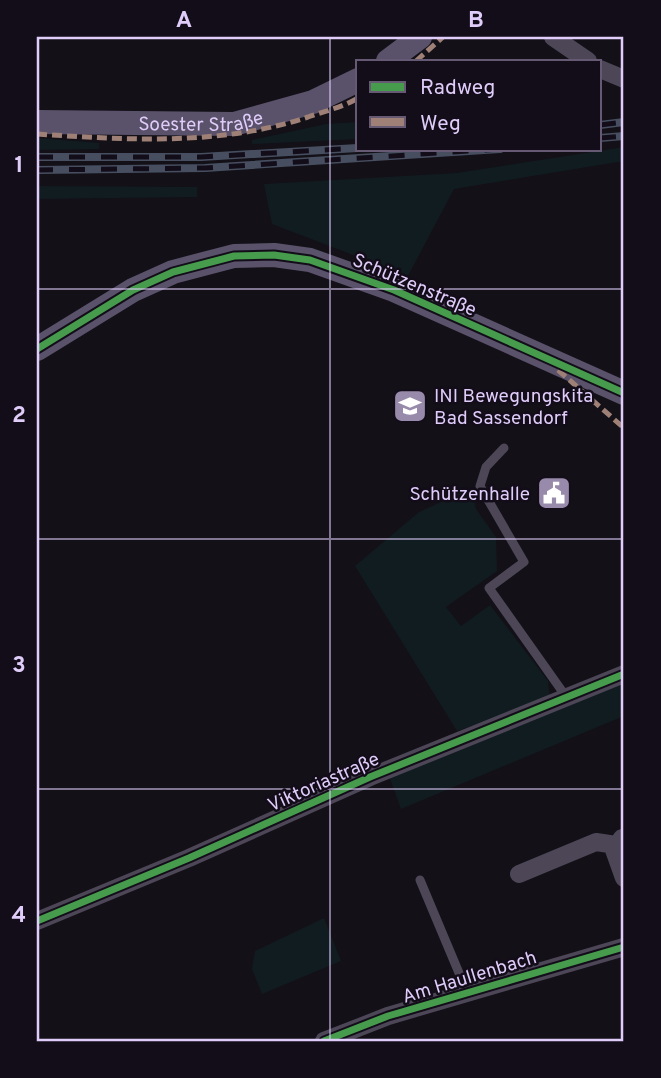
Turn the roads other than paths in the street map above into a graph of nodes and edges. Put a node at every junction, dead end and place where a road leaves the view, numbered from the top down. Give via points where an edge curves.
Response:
1 (420, 37) edge
2 (553, 37) edge
3 (389, 60) edge
4 (587, 60) edge
5 (602, 70) edge
6 (624, 79) edge
7 (356, 81) edge
8 (37, 122) edge
9 (37, 349) edge
10 (624, 393) edge
11 (504, 448) dead end
12 (624, 674) edge
13 (568, 700) junction
14 (620, 841) edge
15 (519, 874) dead end
16 (624, 878) edge
17 (420, 880) dead end
18 (37, 921) edge
19 (624, 947) edge
20 (467, 992) junction
21 (324, 1041) edge

1 - 3 street
2 - 4 street
5 - 6 street
7 - 8 street, Soester Straße via 313,102 234,124
9 - 10 street, Schützenstraße via 156,279 219,259 274,255 318,262 394,290
11 - 13 lane via 486,467 480,486 524,562 489,588
12 - 13 street, Viktoriastraße
13 - 18 street, Viktoriastraße via 370,777
14 - 15 street via 596,842
14 - 16 street via 615,856
17 - 20 lane
19 - 20 street, Am Haullenbach
20 - 21 street, Am Haullenbach

